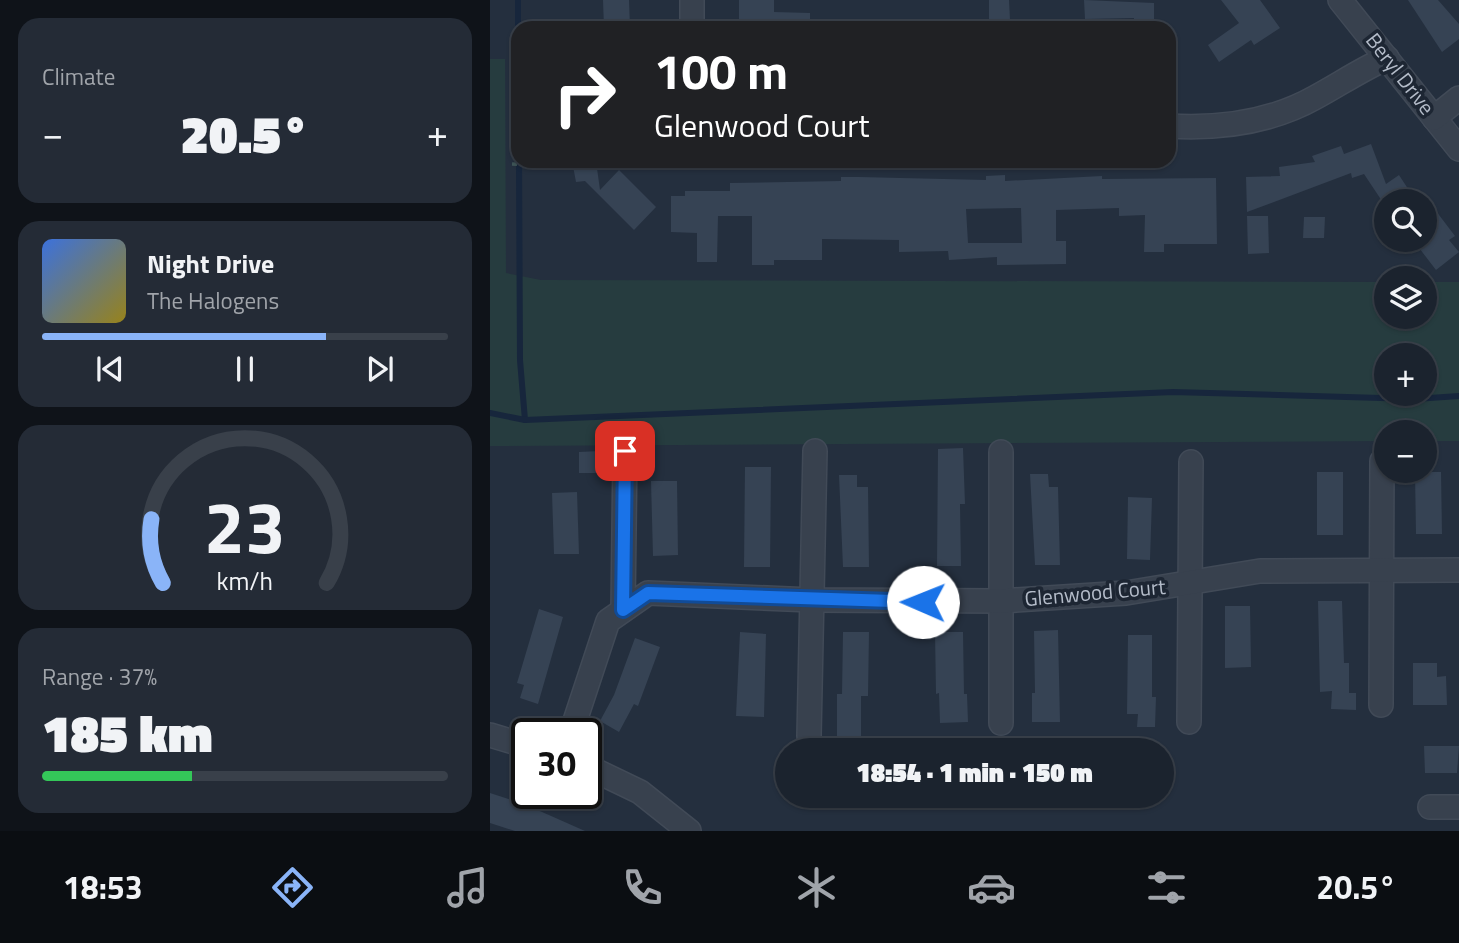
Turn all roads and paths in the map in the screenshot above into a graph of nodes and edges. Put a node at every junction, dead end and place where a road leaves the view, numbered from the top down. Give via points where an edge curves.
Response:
1 (692, 0) edge
2 (1340, 0) edge
3 (692, 21) edge
4 (1387, 58) junction
5 (1459, 99) edge
6 (1434, 118) junction
7 (1176, 126) edge
8 (1459, 149) edge
9 (625, 451) dead end
10 (815, 451) dead end
11 (1001, 452) dead end
12 (1191, 462) dead end
13 (1382, 483) edge
14 (1381, 570) junction
15 (1459, 570) edge
16 (1190, 583) junction
17 (812, 600) junction
18 (1000, 601) junction
19 (623, 610) junction
20 (1381, 705) dead end
21 (576, 718) edge
22 (1189, 722) dead end
23 (1001, 723) dead end
24 (490, 735) edge
25 (809, 736) dead end
26 (511, 741) edge
27 (602, 774) edge
28 (1430, 807) dead end
29 (1459, 807) edge
30 (689, 831) edge

1 - 3 street
2 - 4 street, Beryl Drive
4 - 6 street, Beryl Drive
4 - 7 street via 1279,114 1212,128
5 - 6 street
6 - 8 street, Beryl Drive
9 - 19 street
10 - 17 street
11 - 18 street, Glenwood Court
12 - 16 street, Glenwood Court
13 - 14 street
14 - 15 street, Glenwood Court
14 - 16 street, Glenwood Court via 1260,571
14 - 20 street
16 - 18 street, Glenwood Court via 1126,593
16 - 22 street, Glenwood Court
17 - 18 street, Glenwood Court
17 - 19 street, Glenwood Court via 648,593
17 - 25 street
18 - 23 street, Glenwood Court
19 - 21 street, Glenwood Court via 608,621
24 - 26 street
27 - 30 street via 640,792
28 - 29 street

